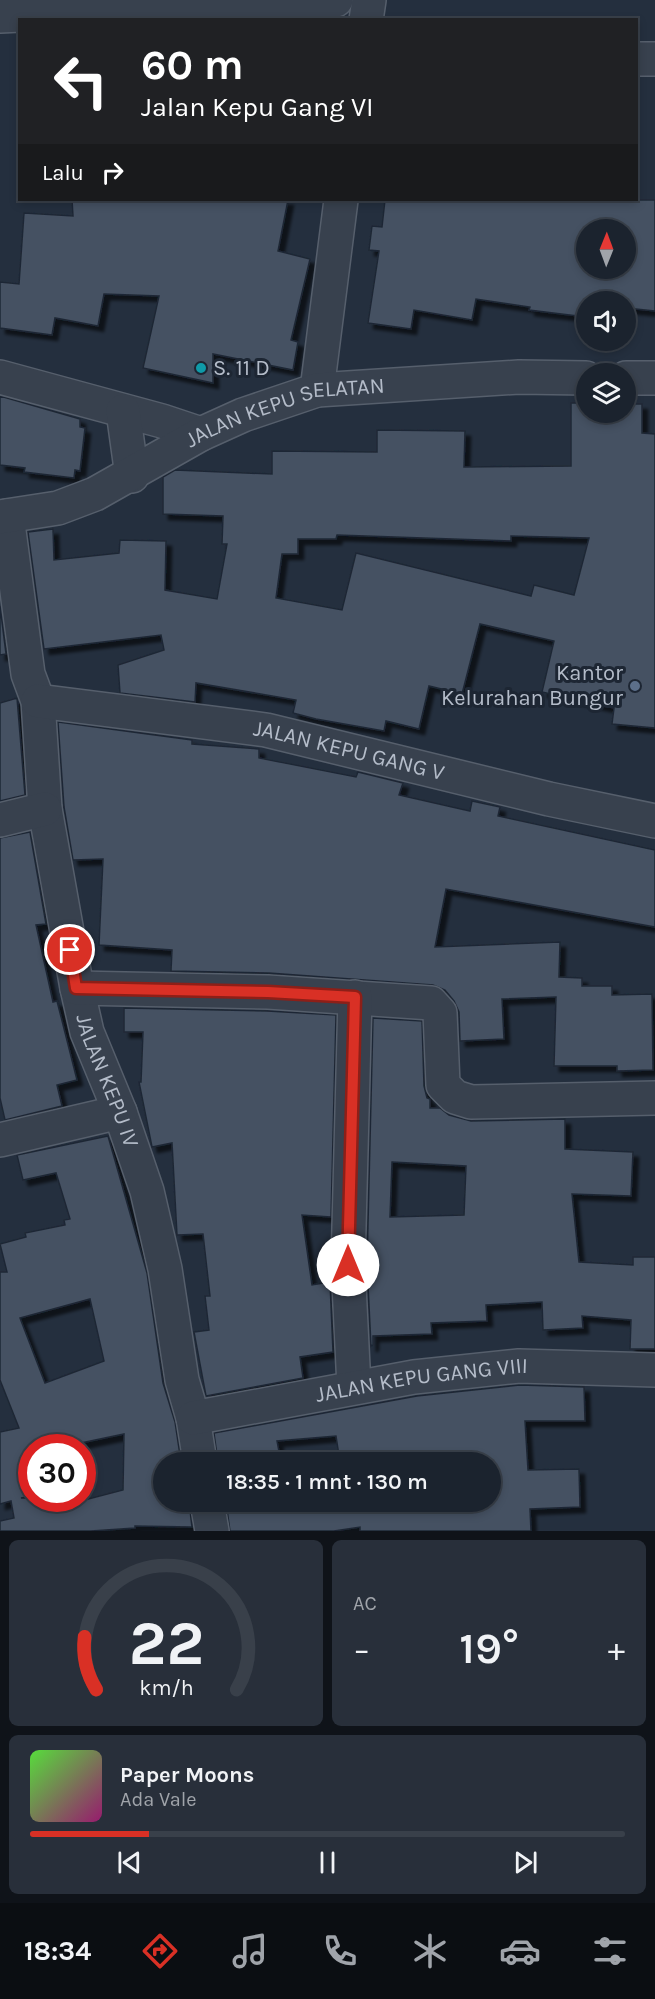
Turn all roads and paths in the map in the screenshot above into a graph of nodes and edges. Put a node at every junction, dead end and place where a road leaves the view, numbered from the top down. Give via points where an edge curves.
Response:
1 (336, 0) edge
2 (369, 0) edge
3 (0, 16) edge
4 (366, 18) edge
5 (638, 58) edge
6 (655, 59) edge
7 (341, 201) edge
8 (0, 377) edge
9 (576, 378) edge
10 (636, 378) edge
11 (655, 378) edge
12 (317, 390) junction
13 (123, 411) junction
14 (201, 434) junction
15 (132, 476) junction
16 (4, 517) edge
17 (38, 701) junction
18 (45, 809) junction
19 (0, 820) edge
20 (655, 821) edge
21 (76, 988) junction
22 (355, 997) junction
23 (655, 1098) edge
24 (120, 1112) junction
25 (0, 1140) edge
26 (655, 1370) edge
27 (354, 1387) junction
28 (193, 1418) junction
29 (198, 1452) edge
30 (209, 1512) edge
31 (212, 1531) edge

1 - 3 street
2 - 4 street
5 - 6 street
7 - 12 street
8 - 13 street
9 - 12 street, JALAN KEPU SELATAN via 519,377
10 - 11 street
12 - 14 street, JALAN KEPU SELATAN
13 - 14 street
13 - 15 street
14 - 15 street, JALAN KEPU SELATAN
15 - 16 street, JALAN KEPU SELATAN via 58,508
16 - 17 street, JALAN KEPU IV via 28,674
17 - 18 street, JALAN KEPU IV
17 - 20 street, JALAN KEPU GANG V via 266,730
18 - 19 street
18 - 21 street, JALAN KEPU IV
21 - 22 street
21 - 24 street, JALAN KEPU IV via 87,1032
22 - 23 street via 422,1002 436,1008 441,1014 443,1085 455,1097 471,1102
22 - 27 street via 348,1245
24 - 25 street
24 - 28 street, JALAN KEPU IV via 147,1191 165,1269 182,1380
26 - 27 street, JALAN KEPU GANG VIII via 519,1366
27 - 28 street, JALAN KEPU GANG VIII
28 - 29 street, JALAN KEPU IV
30 - 31 street

